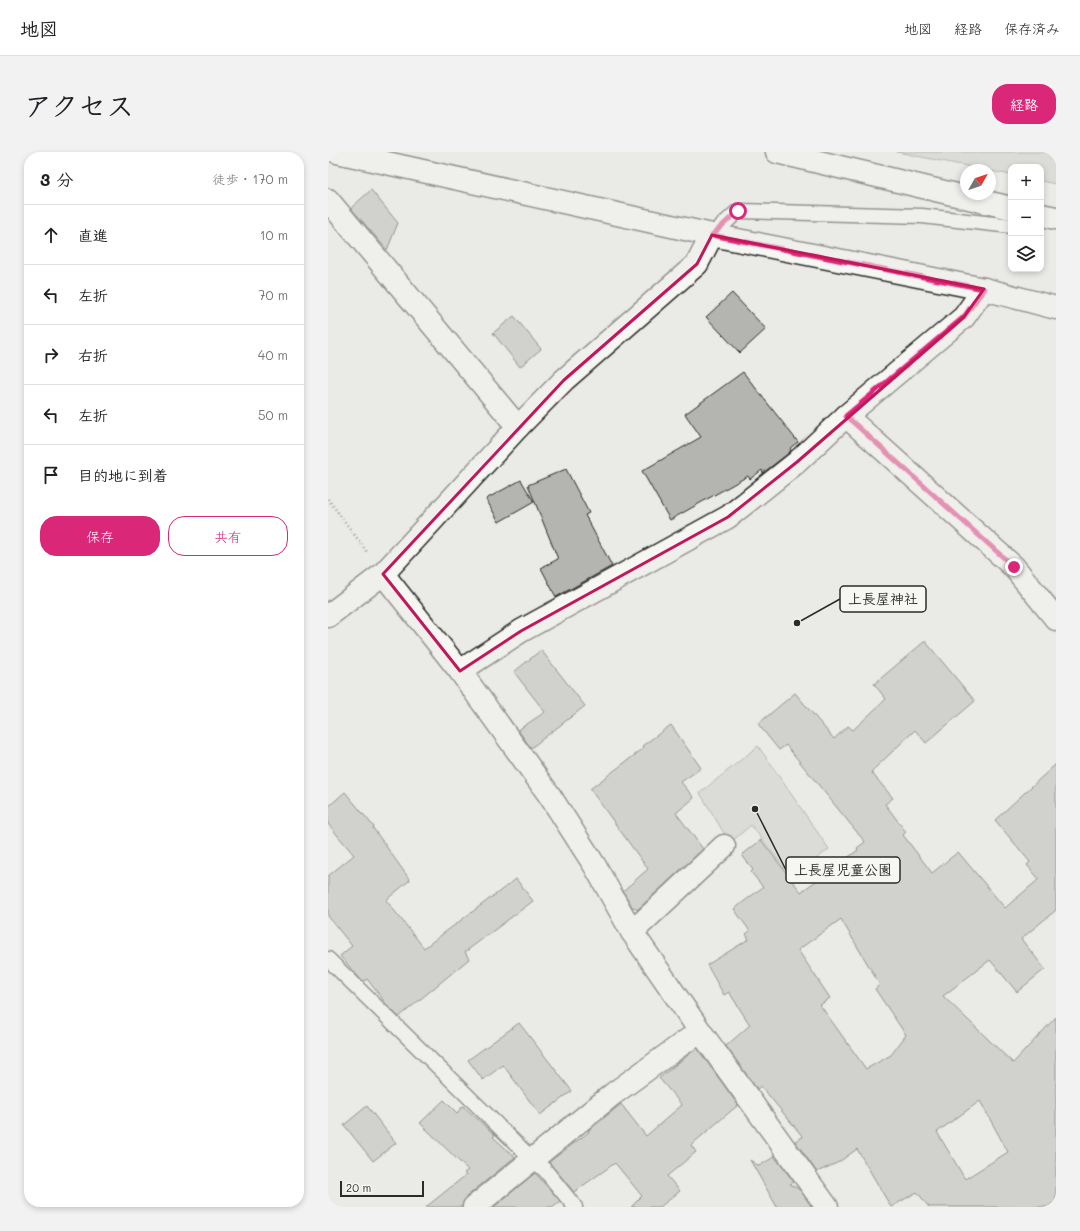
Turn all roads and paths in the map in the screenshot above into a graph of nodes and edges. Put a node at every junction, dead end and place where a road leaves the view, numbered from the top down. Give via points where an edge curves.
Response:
1 (337, 152) edge
2 (777, 152) edge
3 (328, 200) edge
4 (1008, 207) edge
5 (1044, 216) edge
6 (1056, 218) edge
7 (1008, 226) edge
8 (1044, 226) edge
9 (1056, 226) edge
10 (712, 235) junction
11 (984, 289) junction
12 (1056, 308) edge
13 (846, 416) junction
14 (518, 427) junction
15 (328, 499) edge
16 (383, 574) junction
17 (328, 616) edge
18 (1056, 619) edge
19 (460, 671) junction
20 (724, 846) dead end
21 (632, 932) junction
22 (328, 959) edge
23 (700, 1030) junction
24 (533, 1160) junction
25 (474, 1207) edge
26 (574, 1207) edge
27 (827, 1207) edge

1 - 10 street
2 - 4 street
3 - 14 street
5 - 6 street
7 - 10 lane via 922,216 738,211
8 - 9 lane
10 - 11 street
10 - 14 street via 697,264 564,380
11 - 12 street
11 - 13 street via 964,317
13 - 18 street via 1014,567
13 - 19 street via 797,462 728,517 521,631
14 - 16 street
15 - 16 path
16 - 17 street
16 - 19 street
19 - 21 street via 550,796 595,866
20 - 21 street
21 - 23 street
22 - 24 lane
23 - 24 street via 613,1094
23 - 27 street
24 - 25 street
24 - 26 lane via 545,1170

